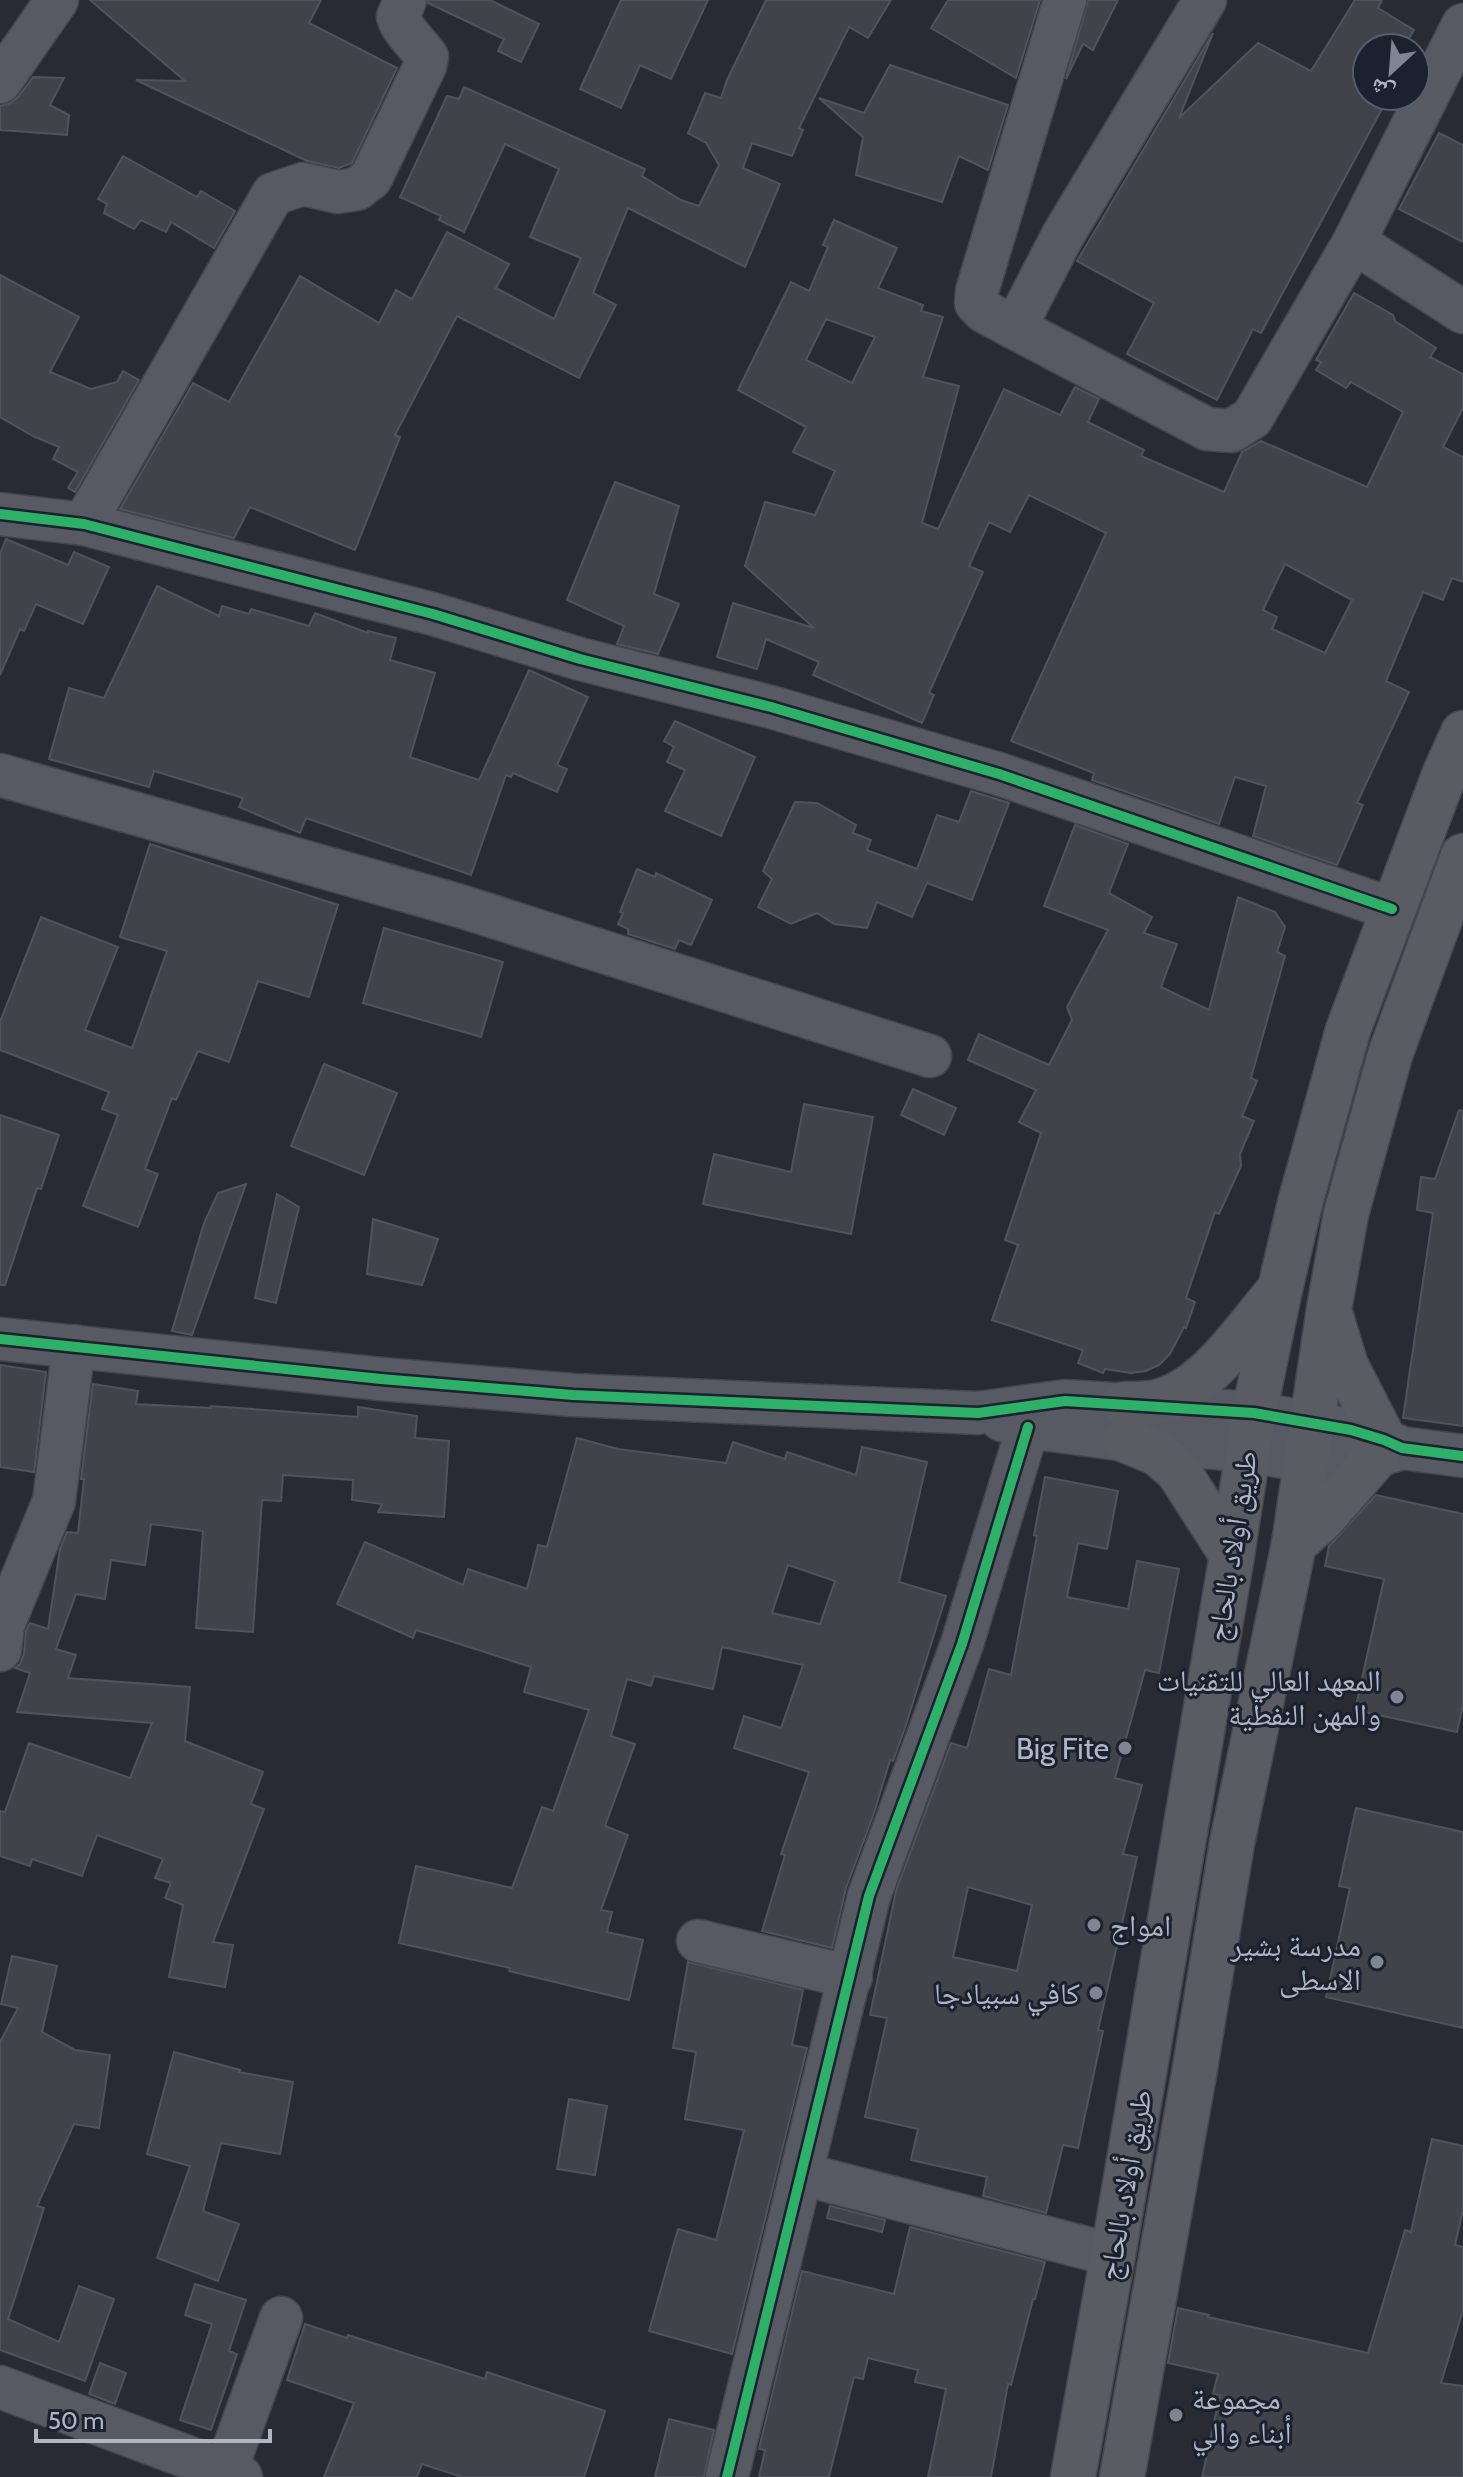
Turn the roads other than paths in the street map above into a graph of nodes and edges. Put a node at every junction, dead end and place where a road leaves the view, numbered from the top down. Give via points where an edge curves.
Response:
1 (57, 0) edge
2 (405, 0) edge
3 (1065, 0) edge
4 (1205, 0) edge
5 (1463, 25) edge
6 (0, 82) edge
7 (1354, 242) junction
8 (1463, 312) edge
9 (1015, 328) junction
10 (0, 514) edge
11 (84, 524) junction
12 (1463, 733) edge
13 (0, 775) edge
14 (1463, 856) edge
15 (1392, 909) junction
16 (1450, 925) edge
17 (930, 1056) dead end
18 (1280, 1289) junction
19 (1329, 1309) junction
20 (0, 1339) edge
21 (74, 1346) junction
22 (978, 1413) junction
23 (1125, 1422) junction
24 (1028, 1427) junction
25 (1251, 1432) junction
26 (1309, 1442) junction
27 (1388, 1448) junction
28 (1463, 1456) edge
29 (1294, 1544) junction
30 (1232, 1555) junction
31 (0, 1650) edge
32 (698, 1941) dead end
33 (851, 1977) junction
34 (802, 2174) junction
35 (1113, 2255) junction
36 (281, 2318) dead end
37 (0, 2387) edge
38 (234, 2473) edge
39 (727, 2477) edge
40 (1073, 2477) edge
41 (1122, 2477) edge

1 - 6 street
2 - 11 street via 398,17 401,26 427,57 371,178 357,189 338,192 303,184 273,194
3 - 9 street via 977,291 976,303 985,312
4 - 9 street via 1063,235
5 - 7 street
7 - 8 street
7 - 9 street via 1252,418 1231,431 1207,429
10 - 11 street
11 - 15 street via 433,614 999,774
12 - 15 main road, طريق أولاد بالحاج
13 - 17 street via 460,906
14 - 16 main road, طريق أولاد بالحاج
15 - 18 main road, طريق أولاد بالحاج via 1348,1030
16 - 19 main road, طريق أولاد بالحاج via 1390,1055 1346,1214
18 - 23 main road via 1194,1385
18 - 25 main road, طريق أولاد بالحاج
19 - 26 main road, طريق أولاد بالحاج
19 - 27 main road via 1346,1366
20 - 21 street
21 - 22 street via 573,1395
21 - 31 street via 54,1501 3,1625
22 - 23 street via 1065,1401
22 - 24 street
23 - 24 street
23 - 25 street
23 - 30 main road via 1178,1471
24 - 33 street via 962,1644 869,1896
25 - 26 street
25 - 30 main road, طريق أولاد بالحاج
26 - 27 street
26 - 29 main road, طريق أولاد بالحاج
27 - 28 street
27 - 29 main road
29 - 41 main road, طريق أولاد بالحاج via 1232,1843
30 - 35 main road, طريق أولاد بالحاج
32 - 33 street
33 - 34 street
34 - 35 street
34 - 39 street
35 - 40 main road, طريق أولاد بالحاج
36 - 38 street
37 - 38 street

